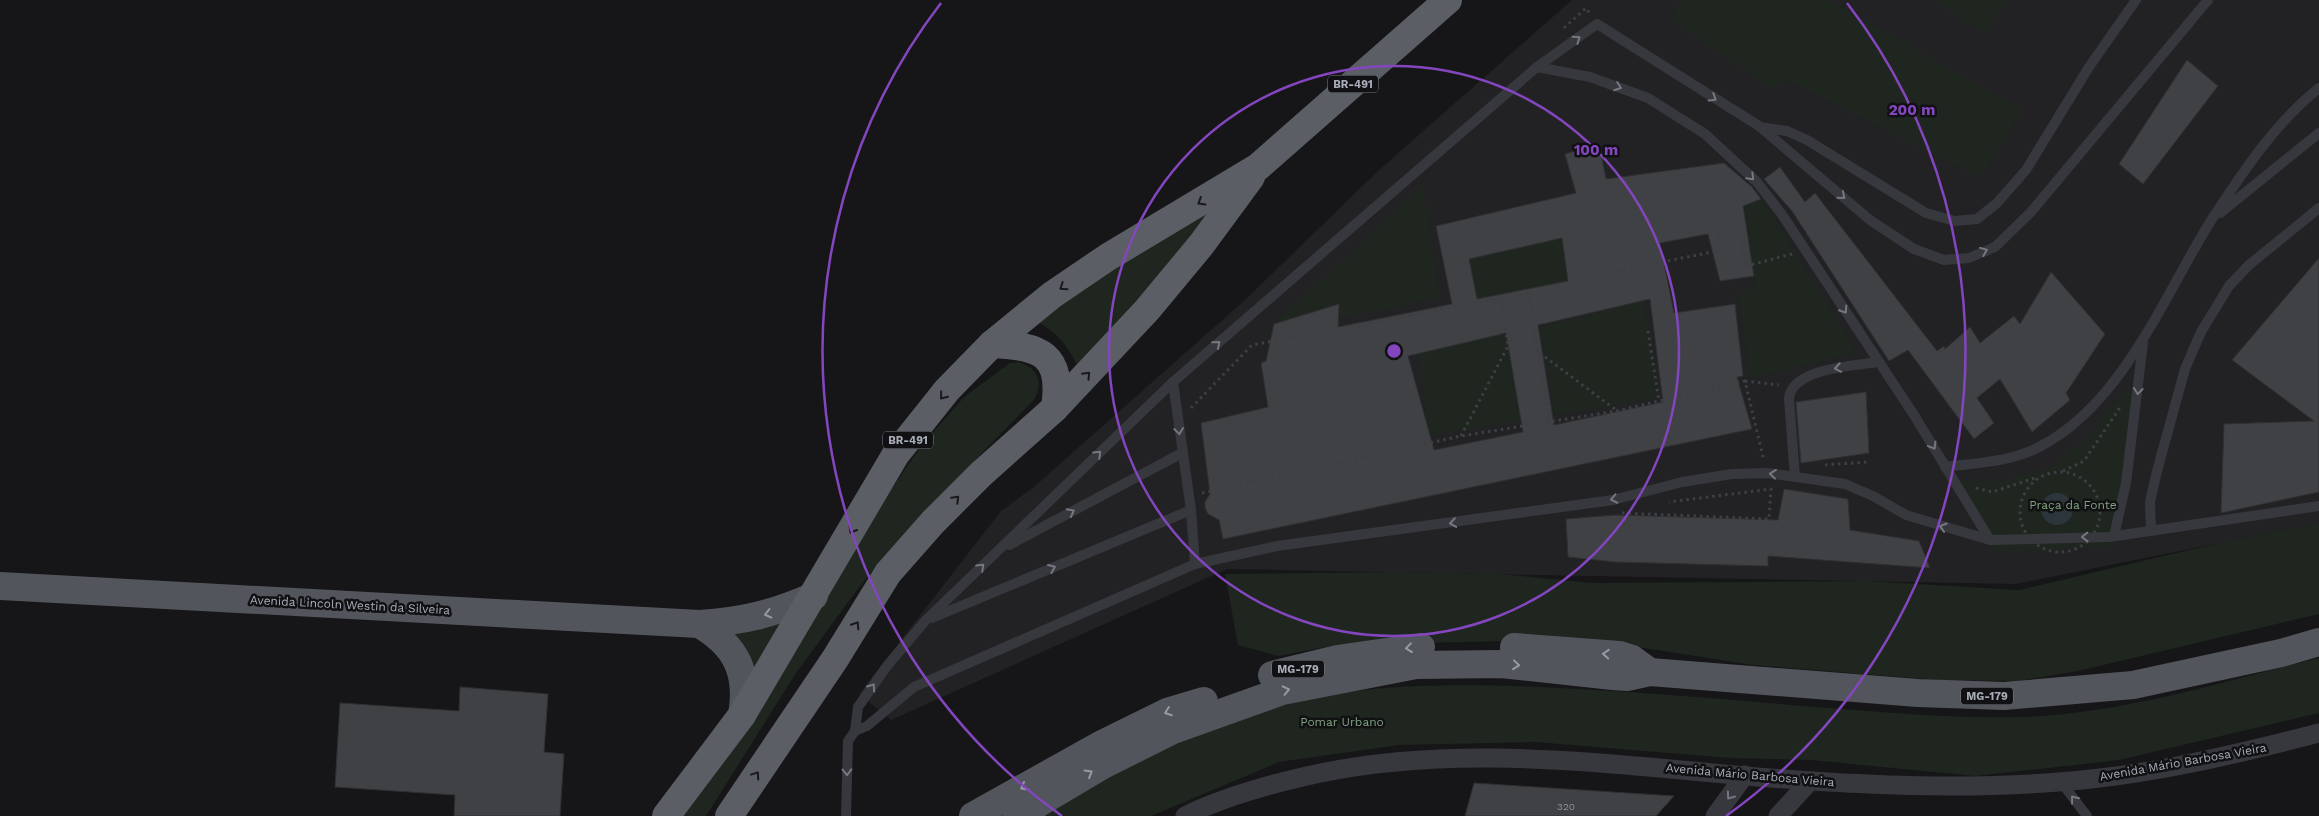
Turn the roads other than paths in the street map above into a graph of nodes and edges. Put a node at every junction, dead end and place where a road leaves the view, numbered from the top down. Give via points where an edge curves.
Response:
1 (1448, 0) edge
2 (2136, 0) edge
3 (2208, 0) edge
4 (1537, 67) junction
5 (2319, 88) edge
6 (1759, 126) junction
7 (2319, 134) edge
8 (1258, 167) junction
9 (2319, 208) edge
10 (2212, 220) junction
11 (2143, 342) junction
12 (992, 344) junction
13 (1878, 362) junction
14 (1173, 382) junction
15 (1056, 408) junction
16 (1182, 453) junction
17 (1945, 467) junction
18 (1794, 472) junction
19 (2319, 506) edge
20 (1191, 510) junction
21 (2151, 531) junction
22 (2112, 536) junction
23 (1990, 540) junction
24 (997, 552) junction
25 (1195, 564) junction
26 (0, 586) edge
27 (814, 596) junction
28 (926, 620) junction
29 (699, 624) junction
30 (2319, 642) edge
31 (1650, 672) junction
32 (742, 715) junction
33 (855, 731) junction
34 (2319, 733) edge
35 (1744, 775) junction
36 (1810, 781) junction
37 (2061, 782) junction
38 (731, 815) edge
39 (666, 816) edge
40 (846, 816) edge
41 (973, 816) edge
42 (1017, 816) edge
43 (1185, 816) edge
44 (1715, 816) edge
45 (1778, 816) edge
46 (2088, 816) edge

1 - 8 highway, BR-491
2 - 6 lane via 2089,67 2026,170 1997,203 1977,219 1955,221 1926,213 1807,140 1787,131
6 -> 3 lane via 1870,220 1914,249 1944,260 1969,258 1994,247 2031,212
4 -> 6 lane via 1597,24
4 -> 13 lane via 1590,77 1648,98 1705,134 1757,182 1806,250
14 -> 4 lane
5 - 10 lane via 2265,143
7 - 10 lane
8 -> 12 highway, BR-491 via 1100,262 1052,295
15 -> 8 highway, BR-491 via 1154,302
9 - 21 lane via 2249,265 2229,286 2201,332 2185,369 2157,471 2150,502
10 - 11 lane
11 - 17 lane via 2088,409 2055,438 2014,457
11 -> 22 lane via 2127,474
12 - 15 highway via 1020,345 1049,359 1058,388
12 -> 27 highway, BR-491 via 947,390 896,454
13 -> 17 lane
13 -> 18 lane via 1822,371 1792,387 1789,399
14 -> 16 lane
24 -> 14 lane
38 -> 15 highway, BR-491 via 888,573 981,474
16 - 20 lane
24 -> 16 lane
17 - 23 lane
23 -> 18 lane via 1906,515 1845,484
18 -> 25 lane via 1732,474 1682,482 1613,500 1276,546
19 - 21 lane
20 - 25 lane
28 -> 20 lane
21 - 22 lane
22 -> 23 lane via 2030,542
28 -> 24 lane
25 - 33 lane via 914,687 873,722
26 - 29 main road, Avenida Lincoln Westin da Silveira
27 -> 29 main road, Avenida Lincoln Westin da Silveira via 777,612 739,621
27 - 32 highway, BR-491
33 -> 28 lane via 858,707
29 - 32 main road via 725,642 734,655 744,684
30 - 31 main road, MG-179 via 2132,685 2004,696 1918,693
31 -> 41 main road, MG-179 via 1632,659 1619,655 1505,647 1414,647 1337,659 1271,675 1167,712 1102,744
42 -> 31 main road, MG-179 via 1103,765 1173,730 1282,691 1416,665 1501,664 1620,676
32 - 39 highway, BR-491
33 -> 40 lane via 848,741
34 - 37 street, Avenida Mário Barbosa Vieira via 2134,773
35 - 36 street, Avenida Mário Barbosa Vieira
35 - 43 street, Avenida Mário Barbosa Vieira via 1547,759 1462,756 1398,760 1326,770 1263,786
35 -> 44 street
36 - 37 street, Avenida Mário Barbosa Vieira via 1981,786
36 - 45 street
46 -> 37 lane

